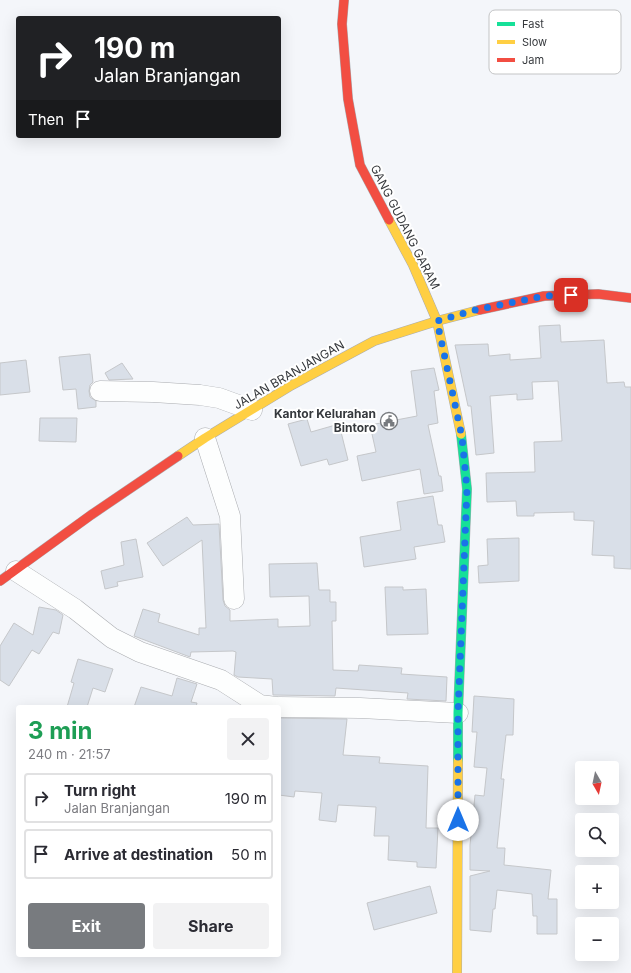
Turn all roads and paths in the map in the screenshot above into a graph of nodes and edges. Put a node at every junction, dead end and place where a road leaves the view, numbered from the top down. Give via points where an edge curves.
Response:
1 (344, 0) edge
2 (631, 298) edge
3 (437, 321) junction
4 (100, 391) dead end
5 (252, 410) junction
6 (205, 438) junction
7 (8, 576) edge
8 (234, 599) dead end
9 (260, 705) edge
10 (281, 707) edge
11 (458, 713) junction
12 (457, 973) edge

1 - 3 street, GANG GUDANG GARAM via 342,24 348,99 360,165 413,265
2 - 3 street, JALAN BRANJANGAN via 598,294 544,296 475,310
3 - 5 street, JALAN BRANJANGAN via 374,341 292,385
3 - 11 street, GANG GUDANG GARAM via 462,437 467,489
4 - 5 street via 200,395 219,398
5 - 6 street, JALAN BRANJANGAN
6 - 7 street, JALAN BRANJANGAN via 91,515
6 - 8 street via 230,516
7 - 9 street via 75,610 112,638 140,652 221,680
10 - 11 street
11 - 12 street, GANG GUDANG GARAM

